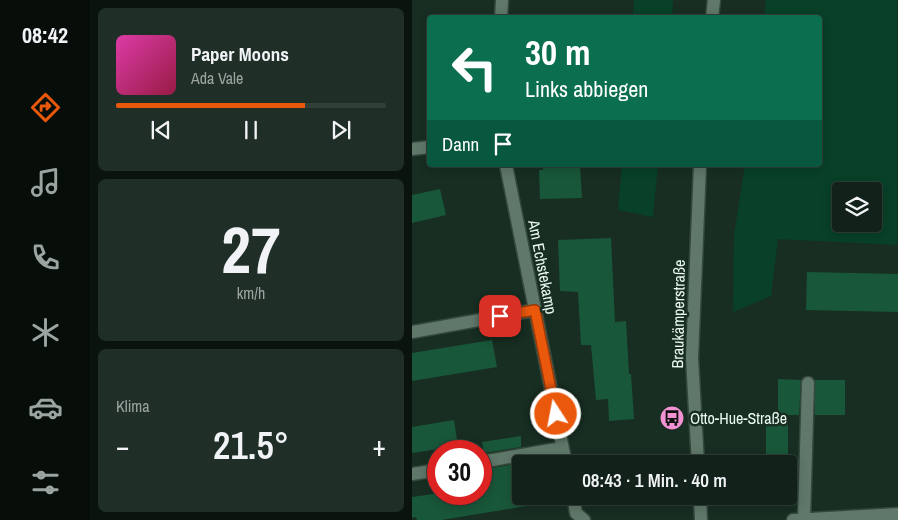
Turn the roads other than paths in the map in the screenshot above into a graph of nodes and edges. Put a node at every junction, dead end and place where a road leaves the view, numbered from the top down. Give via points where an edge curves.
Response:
1 (502, 0) edge
2 (714, 0) edge
3 (501, 15) edge
4 (712, 15) edge
5 (427, 147) edge
6 (412, 149) edge
7 (506, 167) edge
8 (700, 167) edge
9 (535, 310) junction
10 (412, 332) edge
11 (808, 383) dead end
12 (562, 448) junction
13 (564, 455) edge
14 (697, 455) edge
15 (492, 460) edge
16 (427, 472) edge
17 (412, 474) edge
18 (574, 505) edge
19 (700, 505) edge
20 (898, 514) edge
21 (584, 520) edge
22 (701, 520) edge
23 (798, 520) edge

1 - 3 street
2 - 4 street
5 - 6 street
7 - 9 street, Am Echstekamp
8 - 14 street, Braukämperstraße via 692,358
9 - 10 street
9 - 12 street, Am Echstekamp
11 - 23 street
12 - 13 street, Am Echstekamp
12 - 15 street
16 - 17 street
18 - 21 street
19 - 22 street
20 - 23 street

